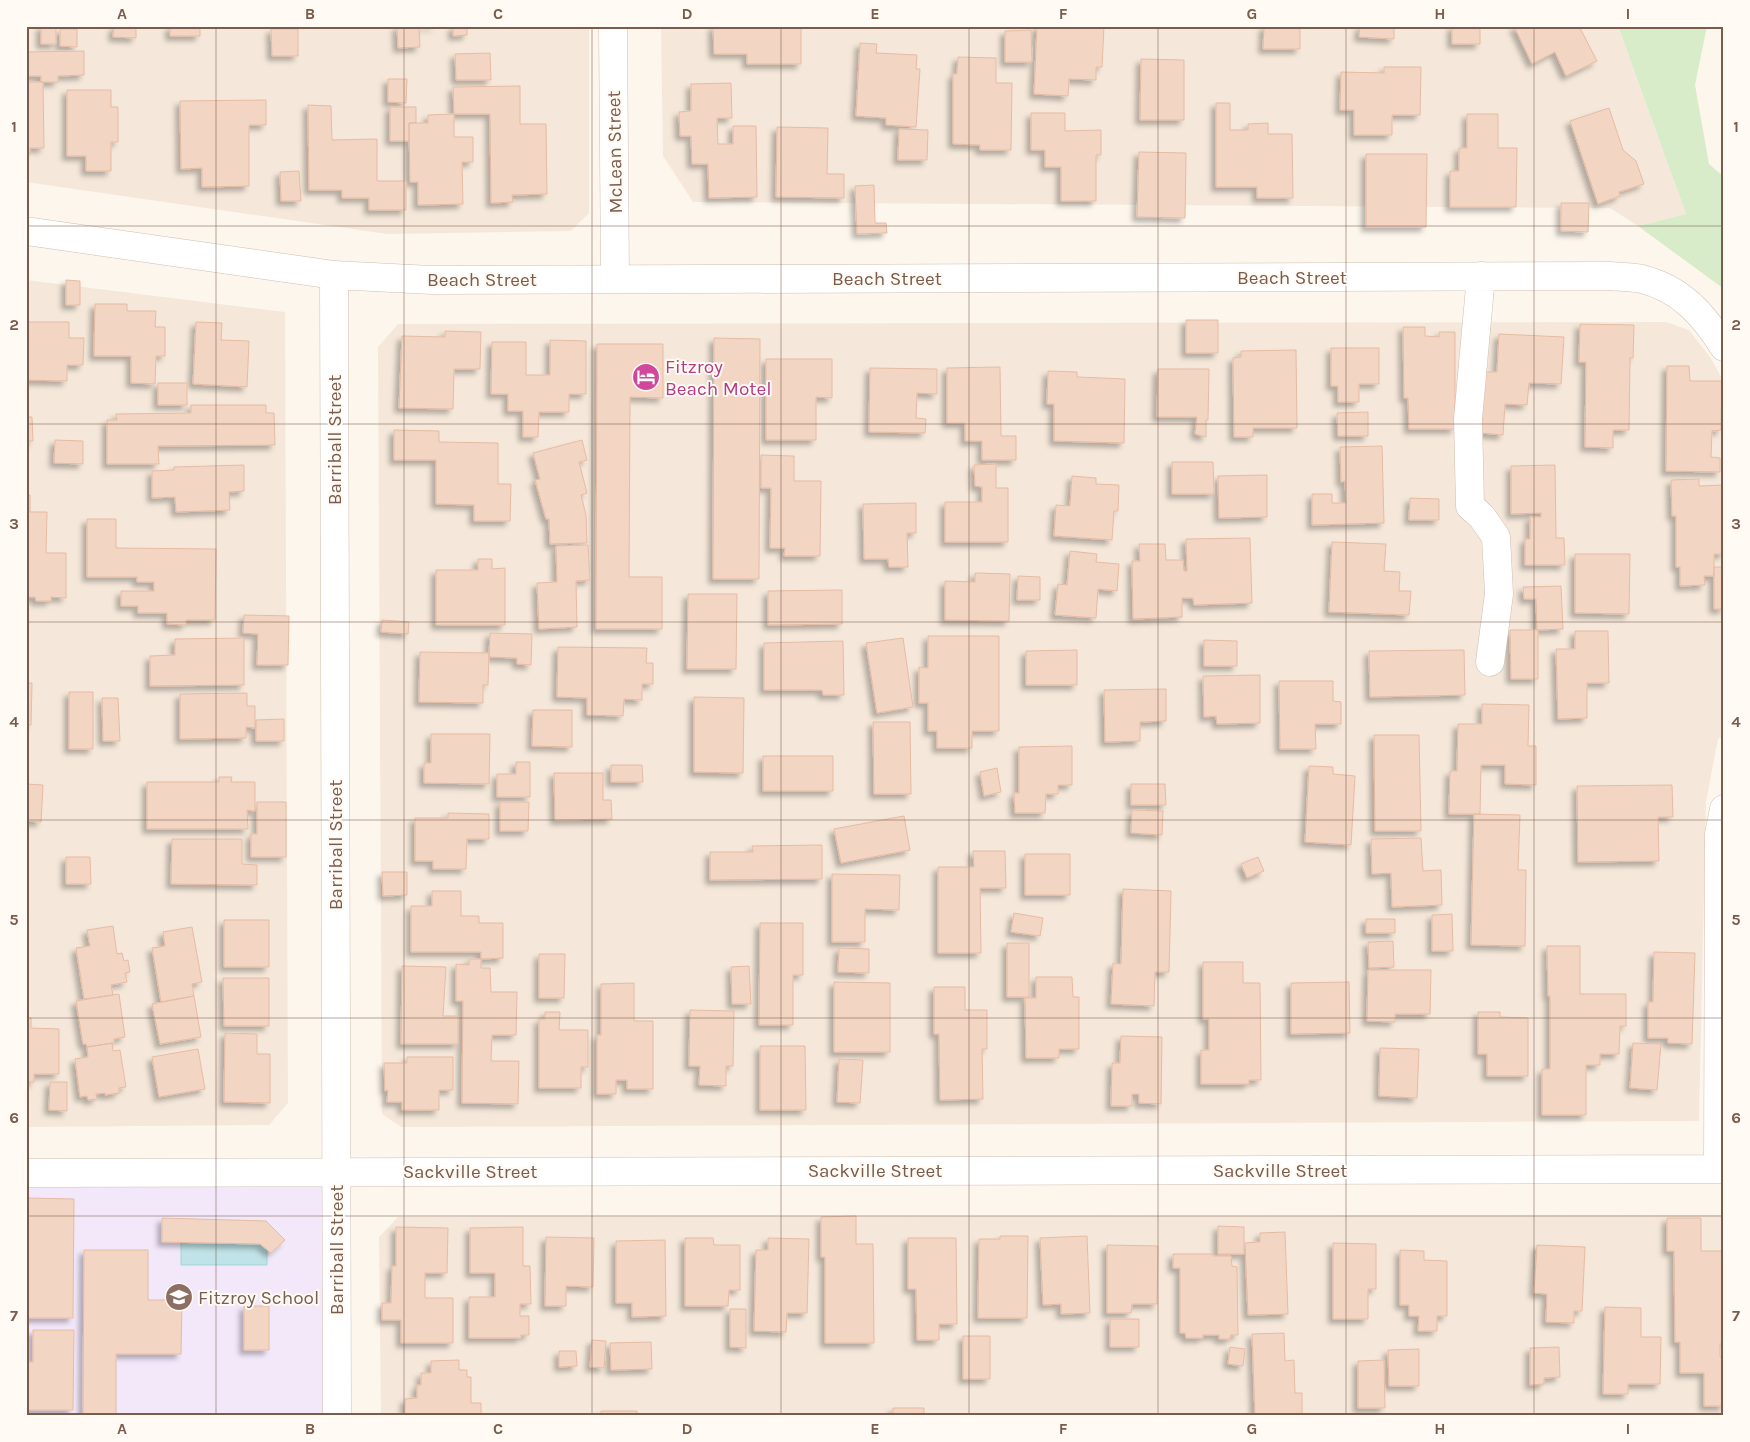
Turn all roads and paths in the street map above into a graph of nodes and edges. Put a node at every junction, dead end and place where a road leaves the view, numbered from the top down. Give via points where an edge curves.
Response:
1 (613, 26) edge
2 (26, 231) edge
3 (334, 275) junction
4 (1481, 276) junction
5 (615, 278) junction
6 (1724, 347) edge
7 (1490, 662) dead end
8 (1724, 809) edge
9 (1721, 1169) edge
10 (335, 1172) junction
11 (26, 1173) edge
12 (337, 1416) edge

1 - 5 street, McLean Street
2 - 3 street, Beach Street
3 - 5 street, Beach Street via 431,280
3 - 10 street, Barriball Street
4 - 5 street, Beach Street
4 - 6 street, Beach Street via 1641,279 1674,291 1692,306
4 - 7 street via 1468,419 1470,506 1496,537 1500,594
8 - 9 street via 1719,834
9 - 10 street, Sackville Street
10 - 11 street, Sackville Street
10 - 12 street, Barriball Street

